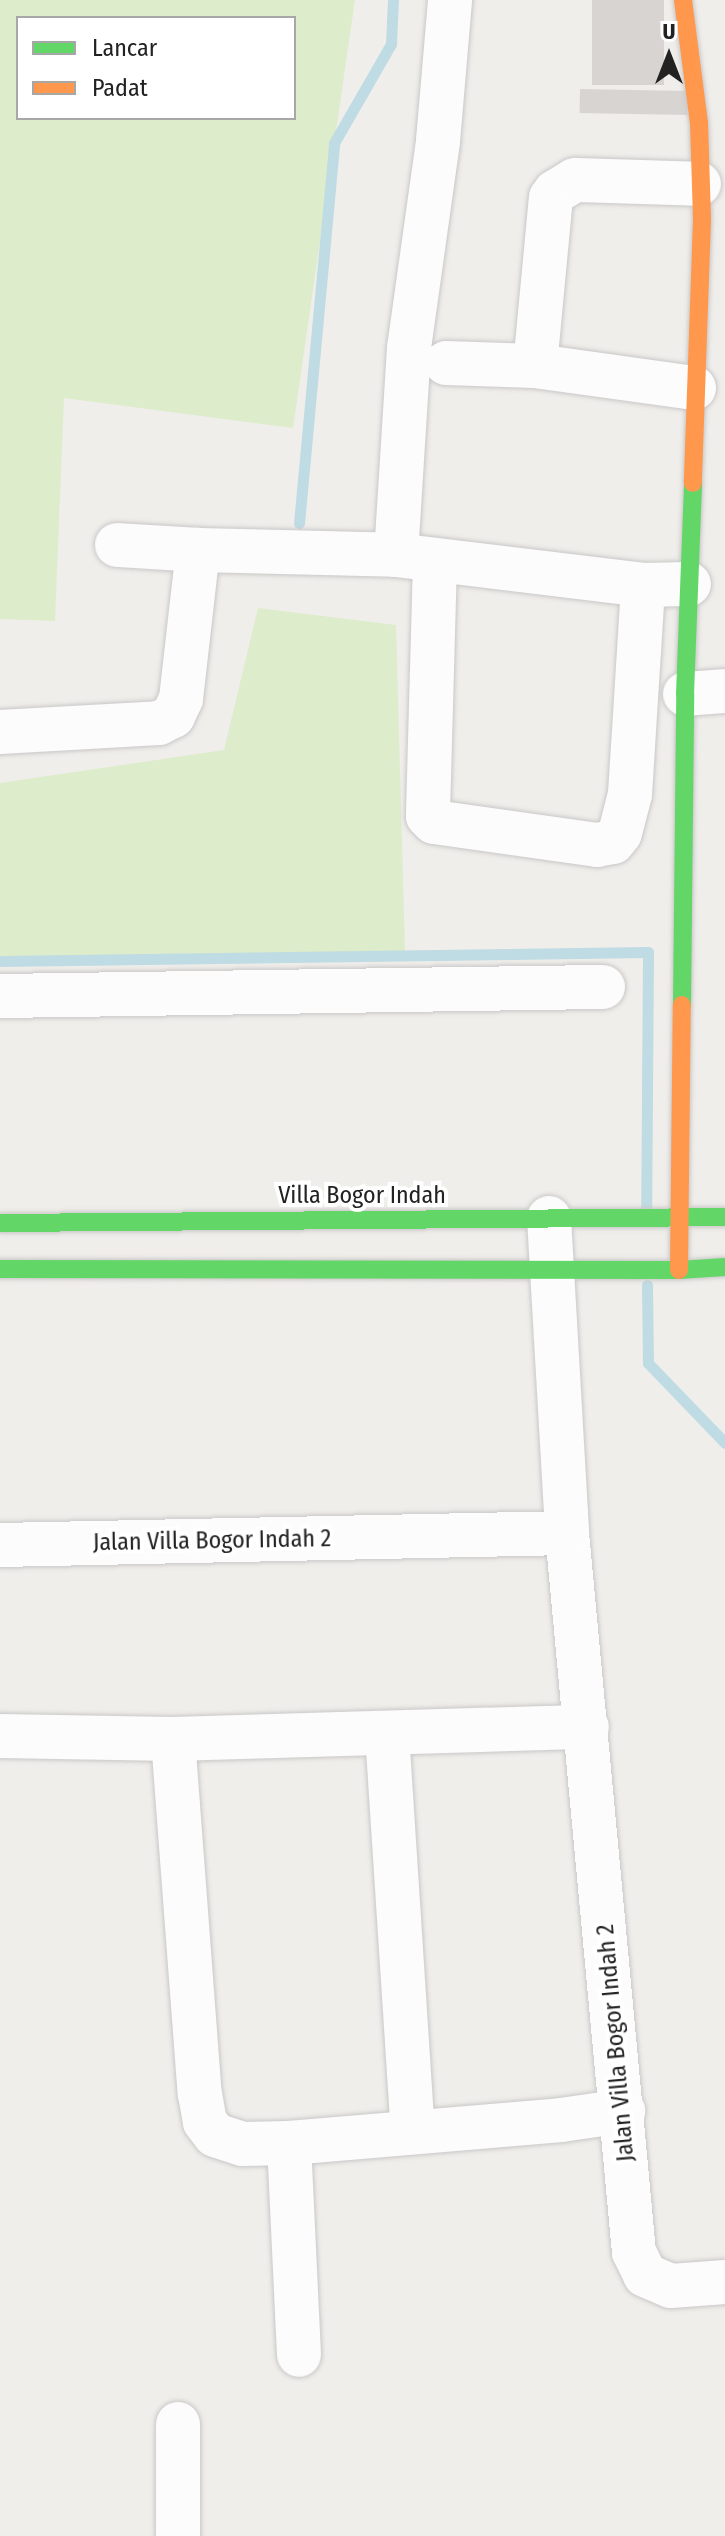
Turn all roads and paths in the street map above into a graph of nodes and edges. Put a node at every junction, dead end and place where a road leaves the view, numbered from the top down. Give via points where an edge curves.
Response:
1 (450, 0) edge
2 (683, 0) edge
3 (699, 184) junction
4 (446, 363) dead end
5 (535, 366) junction
6 (694, 388) junction
7 (117, 545) dead end
8 (198, 550) junction
9 (416, 558) junction
10 (689, 584) junction
11 (643, 585) junction
12 (705, 692) edge
13 (0, 732) edge
14 (603, 987) dead end
15 (0, 996) edge
16 (725, 1217) edge
17 (549, 1218) junction
18 (679, 1220) junction
19 (0, 1223) edge
20 (725, 1267) edge
21 (551, 1268) junction
22 (0, 1269) edge
23 (679, 1270) junction
24 (567, 1533) junction
25 (0, 1545) edge
26 (587, 1727) junction
27 (387, 1733) junction
28 (0, 1736) edge
29 (173, 1739) junction
30 (623, 2111) junction
31 (413, 2132) junction
32 (289, 2143) junction
33 (725, 2282) edge
34 (299, 2355) dead end
35 (178, 2424) dead end
36 (178, 2536) edge

1 - 9 street via 438,141 409,348
2 - 3 street via 699,123
3 - 5 street via 575,180 555,192
3 - 6 street
4 - 5 street
5 - 6 street
6 - 10 street
7 - 8 street
8 - 9 street
8 - 13 street via 181,699 173,716 159,723
9 - 11 street
9 - 11 street via 428,816 434,822 597,845 613,842 620,833 630,794
10 - 11 street
10 - 12 street
12 - 18 street
14 - 15 street
16 - 18 street, Villa Bogor Indah
17 - 18 street, Villa Bogor Indah
17 - 19 street, Villa Bogor Indah
17 - 21 street, Jalan Villa Bogor Indah 2
18 - 23 street
20 - 23 street
21 - 22 street
21 - 23 street
21 - 24 street, Jalan Villa Bogor Indah 2
24 - 25 street, Jalan Villa Bogor Indah 2
24 - 26 street, Jalan Villa Bogor Indah 2
26 - 27 street
26 - 30 street, Jalan Villa Bogor Indah 2
27 - 29 street
27 - 31 street
28 - 29 street
29 - 32 street via 205,2122 215,2135 243,2144
30 - 31 street
30 - 33 street, Jalan Villa Bogor Indah 2 via 639,2266 645,2275 671,2286
31 - 32 street
32 - 34 street
35 - 36 street

